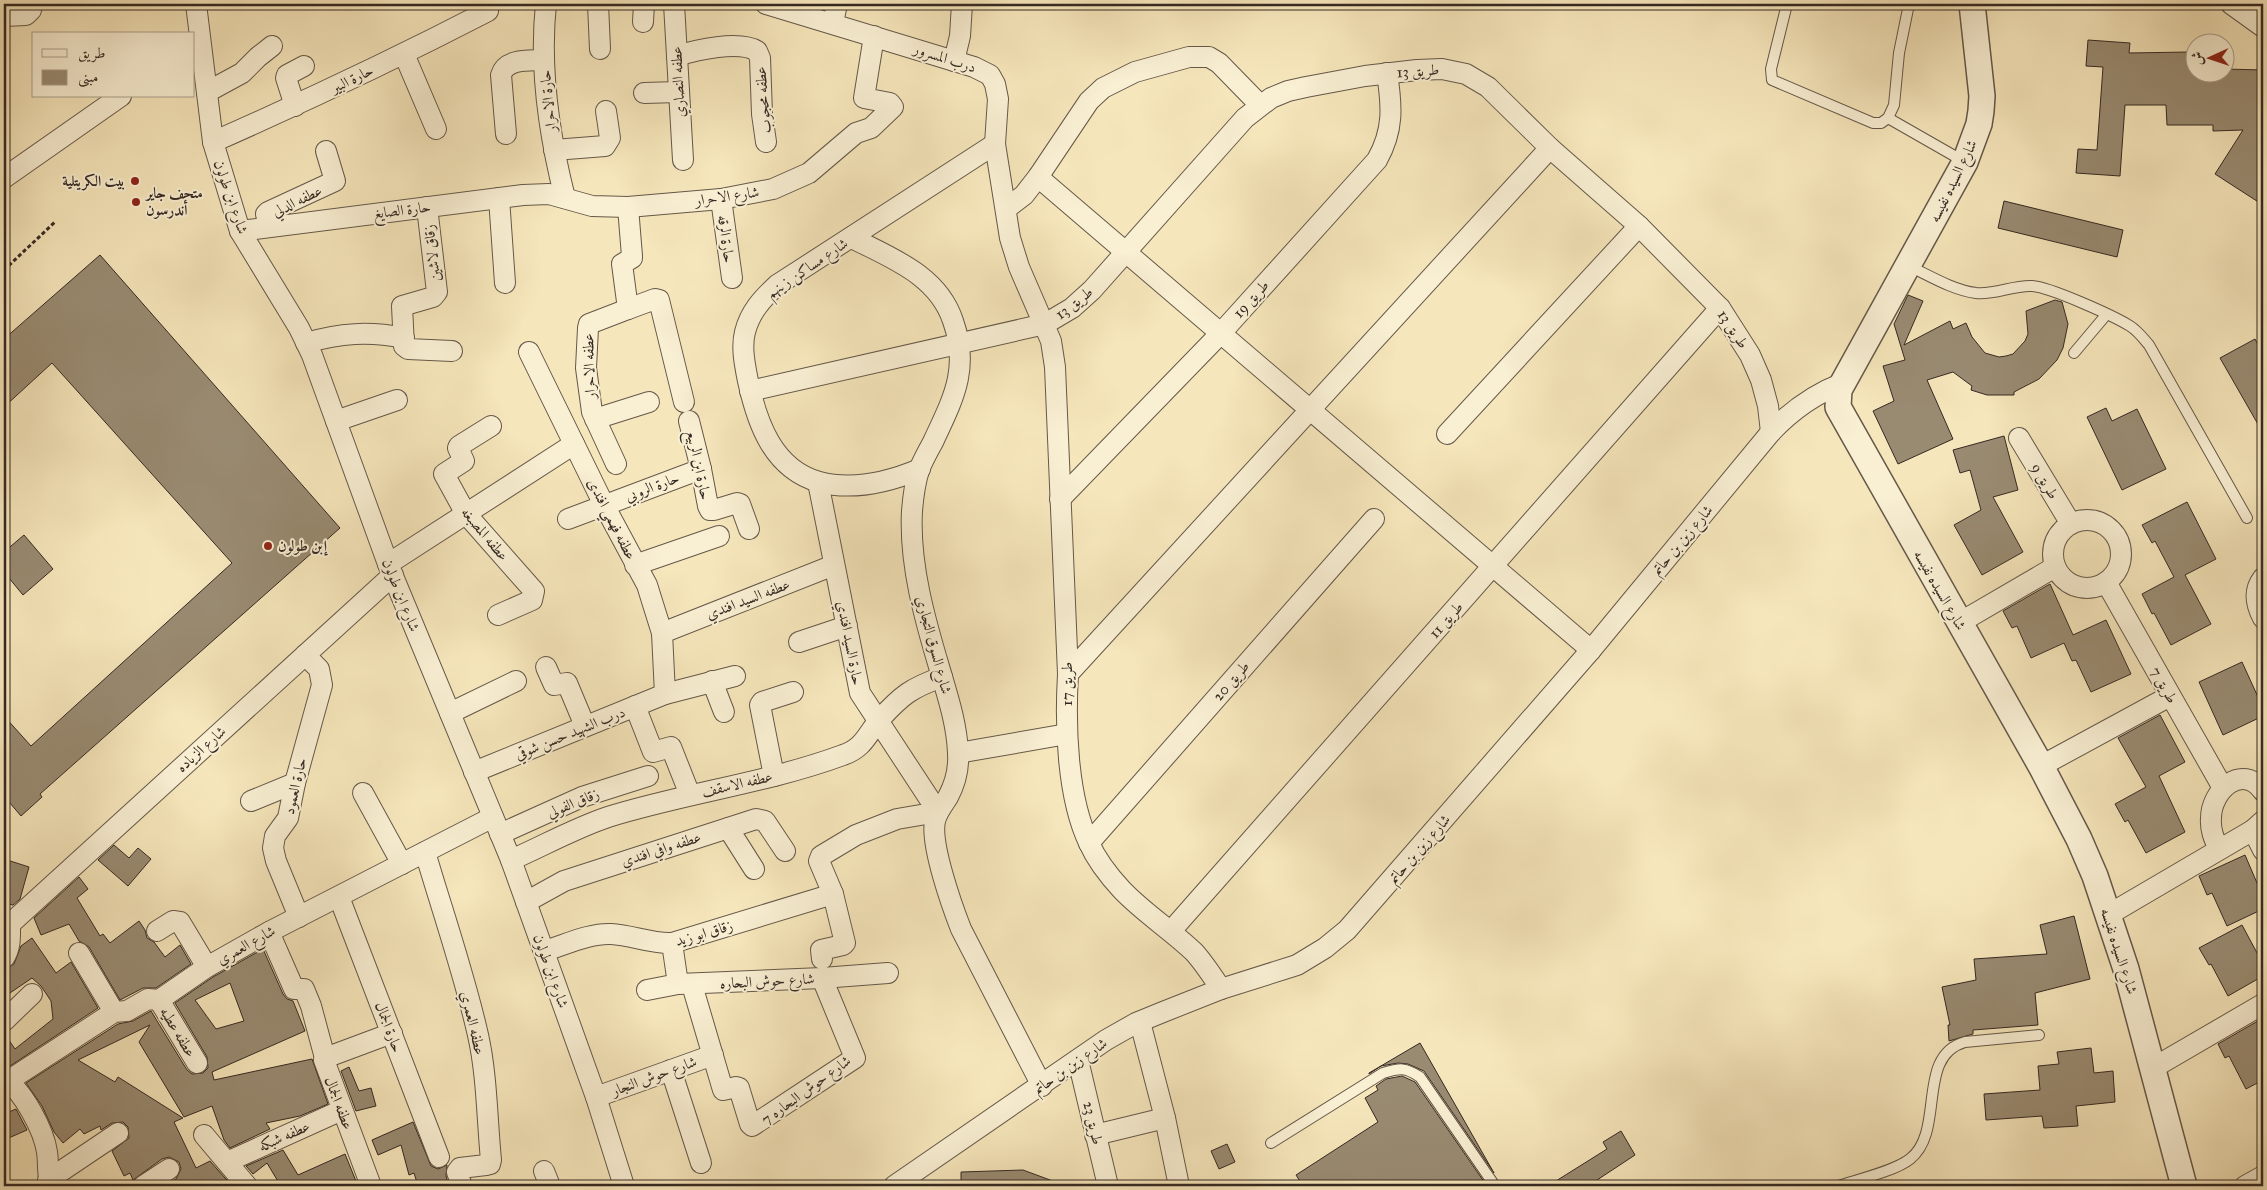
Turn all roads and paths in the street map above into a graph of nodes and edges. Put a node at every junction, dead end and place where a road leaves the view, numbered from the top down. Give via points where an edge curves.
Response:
1 (32, 4) edge
2 (196, 4) edge
3 (546, 4) edge
4 (598, 4) edge
5 (674, 4) edge
6 (962, 4) edge
7 (1787, 4) edge
8 (1909, 4) edge
9 (1972, 4) edge
10 (2231, 4) edge
11 (773, 5) edge
12 (838, 10) edge
13 (488, 11) dead end
14 (4, 16) edge
15 (2263, 28) edge
16 (874, 36) junction
17 (196, 43) edge
18 (272, 46) dead end
19 (600, 49) dead end
20 (404, 54) junction
21 (677, 56) junction
22 (544, 60) junction
23 (954, 61) junction
24 (304, 66) dead end
25 (1387, 73) junction
26 (207, 92) junction
27 (679, 92) junction
28 (644, 94) dead end
29 (118, 98) edge
30 (1260, 105) junction
31 (295, 106) junction
32 (606, 111) dead end
33 (1888, 118) junction
34 (436, 129) dead end
35 (506, 134) dead end
36 (213, 142) junction
37 (766, 142) dead end
38 (995, 144) junction
39 (1550, 148) junction
40 (554, 150) junction
41 (326, 151) dead end
42 (683, 160) dead end
43 (1965, 162) junction
44 (1038, 177) junction
45 (4, 178) edge
46 (499, 198) junction
47 (565, 198) junction
48 (721, 200) junction
49 (426, 207) junction
50 (628, 207) junction
51 (1007, 208) junction
52 (55, 222) dead end
53 (1639, 226) junction
54 (269, 227) junction
55 (240, 230) junction
56 (852, 238) junction
57 (1127, 253) junction
58 (1909, 266) junction
59 (4, 270) edge
60 (732, 278) dead end
61 (505, 283) dead end
62 (1720, 308) junction
63 (628, 309) junction
64 (2106, 315) junction
65 (1045, 324) junction
66 (1221, 333) junction
67 (404, 338) junction
68 (306, 343) junction
69 (958, 343) junction
70 (452, 352) dead end
71 (529, 352) dead end
72 (2074, 353) dead end
73 (1843, 383) junction
74 (750, 391) junction
75 (397, 400) dead end
76 (649, 402) dead end
77 (1310, 410) junction
78 (687, 412) joint
79 (595, 419) junction
80 (336, 421) junction
81 (491, 426) dead end
82 (1771, 432) junction
83 (1447, 434) dead end
84 (2020, 438) dead end
85 (574, 444) junction
86 (616, 464) dead end
87 (701, 469) junction
88 (920, 469) junction
89 (818, 482) junction
90 (1060, 499) junction
91 (604, 506) junction
92 (466, 514) junction
93 (2247, 518) dead end
94 (568, 519) dead end
95 (1374, 519) dead end
96 (2071, 524) junction
97 (749, 529) dead end
98 (719, 536) dead end
99 (635, 564) junction
100 (834, 565) junction
101 (1493, 566) junction
102 (2055, 567) junction
103 (390, 569) junction
104 (2263, 578) edge
105 (2106, 582) junction
106 (498, 616) dead end
107 (2263, 618) edge
108 (1959, 623) junction
109 (847, 626) junction
110 (662, 633) junction
111 (799, 642) dead end
112 (1591, 650) junction
113 (305, 655) junction
114 (546, 668) dead end
115 (1068, 674) junction
116 (735, 676) dead end
117 (942, 677) junction
118 (516, 681) dead end
119 (712, 681) junction
120 (793, 692) dead end
121 (665, 694) junction
122 (2170, 696) junction
123 (635, 706) junction
124 (724, 712) dead end
125 (450, 713) junction
126 (879, 721) junction
127 (585, 726) junction
128 (1067, 734) junction
129 (958, 753) junction
130 (2041, 766) junction
131 (474, 772) junction
132 (648, 776) dead end
133 (774, 776) junction
134 (295, 783) junction
135 (2223, 788) junction
136 (2263, 791) edge
137 (362, 793) dead end
138 (690, 795) junction
139 (251, 801) dead end
140 (938, 812) junction
141 (497, 826) junction
142 (2258, 826) edge
143 (728, 828) junction
144 (1089, 843) junction
145 (2219, 849) junction
146 (2263, 850) edge
147 (785, 851) dead end
148 (425, 852) junction
149 (511, 860) junction
150 (402, 864) junction
151 (754, 869) dead end
152 (833, 894) junction
153 (339, 897) junction
154 (526, 902) junction
155 (2108, 915) junction
156 (299, 917) junction
157 (7, 921) edge
158 (157, 931) dead end
159 (1171, 931) junction
160 (269, 932) junction
161 (672, 943) junction
162 (544, 951) junction
163 (79, 953) dead end
164 (4, 958) edge
165 (207, 967) junction
166 (822, 969) junction
167 (888, 973) dead end
168 (685, 985) junction
169 (1221, 989) junction
170 (647, 990) dead end
171 (32, 994) dead end
172 (159, 1000) junction
173 (2263, 1004) edge
174 (114, 1012) junction
175 (4, 1021) edge
176 (1140, 1022) junction
177 (392, 1033) junction
178 (2039, 1035) dead end
179 (713, 1055) junction
180 (325, 1058) junction
181 (1078, 1060) junction
182 (197, 1063) dead end
183 (2153, 1068) junction
184 (671, 1070) junction
185 (6, 1080) edge
186 (1042, 1086) junction
187 (596, 1097) junction
188 (342, 1110) junction
189 (1165, 1118) junction
190 (118, 1133) dead end
191 (204, 1135) dead end
192 (1095, 1135) junction
193 (1271, 1143) dead end
194 (439, 1157) dead end
195 (227, 1162) junction
196 (701, 1163) dead end
197 (170, 1169) dead end
198 (2263, 1176) edge
199 (460, 1179) edge
200 (51, 1183) edge
201 (621, 1185) edge
202 (143, 1186) edge
203 (247, 1186) edge
204 (371, 1186) edge
205 (894, 1186) edge
206 (1108, 1186) edge
207 (1179, 1186) edge
208 (1495, 1186) edge
209 (1838, 1186) edge
210 (2184, 1186) edge
211 (2245, 1186) edge

1 - 14 street via 26,15
2 - 17 street, شارع ابن طولون
3 - 22 street, حارة الاحرار
4 - 19 street
5 - 21 street, عطفه النصاري
6 - 23 street
7 - 33 lane via 1770,69 1772,80 1872,123
8 - 33 lane via 1899,53 1894,105
9 - 43 street, شارع السيده نفيسه via 1982,96 1979,124
10 - 15 street
11 - 12 street, درب المسرور
12 - 16 street, درب المسرور
13 - 20 street, حارة البير
16 - 23 street, درب المسرور
16 - 48 street, شارع الاحرار via 864,98 890,103 893,107 872,128 856,133 792,182
17 - 26 street, شارع ابن طولون
18 - 26 street via 242,73
20 - 31 street, حارة البير
20 - 34 street
21 - 27 street, عطفه النصاري
21 - 37 street, عطفه محجوب via 715,47 757,51
22 - 35 street via 512,62 503,69
22 - 40 street, حارة الاحرار
23 - 38 street, درب المسرور via 982,70 995,84 998,99
24 - 31 street via 286,78
25 - 30 street, طريق 13 via 1288,91
25 - 39 street, طريق 13 via 1442,69 1466,74 1488,87
25 - 66 street, طريق 19 via 1390,127 1377,160
26 - 36 street, شارع ابن طولون
27 - 28 street
27 - 42 street, عطفه النصاري
29 - 45 street
30 - 44 street via 1209,57 1189,57 1135,72 1103,88 1089,101
30 - 57 street, طريق 13 via 1240,123
31 - 36 street, حارة البير
32 - 40 street via 610,138 605,146
33 - 43 lane
36 - 55 street, شارع ابن طولون
38 - 51 street, درب المسرور
38 - 56 street, شارع مساكن زينهم
39 - 53 street, طريق 13
39 - 77 street
40 - 47 street, حارة الاحرار
41 - 54 street, عطفه الدلي via 336,181 268,212
43 - 58 street, شارع السيده نفيسه
44 - 51 street via 1024,195
44 - 57 street
46 - 47 street, حارة الصايغ via 549,194
46 - 49 street, حارة الصايغ
46 - 61 street
47 - 50 street, شارع الاحرار via 592,206
48 - 50 street, شارع الاحرار
48 - 60 street, حارة الرقه
49 - 54 street, حارة الصايغ
49 - 67 street, زقاق لاشين via 437,292 433,297 403,305
50 - 63 street via 632,256 622,264
51 - 65 street, درب المسرور via 1010,238 1019,267
52 - 59 path
53 - 62 street, طريق 13
53 - 83 street
54 - 55 street, حارة الصايغ
55 - 68 street, شارع ابن طولون
56 - 69 street, شارع السوق التجاري via 910,268 929,282 944,300
56 - 74 street, شارع مساكن زينهم via 762,298 744,333
57 - 65 street, طريق 13 via 1072,308
57 - 66 street
58 - 64 lane via 1977,293 2024,286 2043,288
58 - 73 street, شارع السيده نفيسه
62 - 82 street, طريق 13 via 1750,355 1761,380
62 - 101 street, طريق 11
63 - 78 street, عطفه الاحرار via 659,300
63 - 79 street, عطفه الاحرار via 588,326 586,368
64 - 72 lane
64 - 93 lane via 2130,325 2149,345
65 - 69 street, طريق 13
65 - 90 street, طريق 17 via 1055,367
66 - 77 street
66 - 90 street, طريق 19
67 - 68 street via 355,333
67 - 70 street via 404,346 408,349
68 - 80 street, شارع ابن طولون
69 - 74 street, طريق 13
69 - 88 street, شارع السوق التجاري via 960,366 957,388
71 - 85 street, عطفه فهمي افندى
73 - 82 street, شارع زين بن حاتم via 1803,402
73 - 108 street, شارع السيده نفيسه via 1837,398 1841,415
74 - 89 street, شارع مساكن زينهم via 762,431 772,448 786,463
75 - 80 street
76 - 79 street, عطفه الاحرار
77 - 101 street
77 - 115 street
78 - 87 street, حارة ابن الربيع
79 - 86 street, عطفه الاحرار
80 - 103 street, شارع ابن طولون
81 - 92 street, عطفه المصبغه via 459,446 464,460 444,474
82 - 112 street, شارع زين بن حاتم
84 - 96 street, طريق 9
85 - 91 street, عطفه فهمي افندى
85 - 92 street, شارع الزياده
87 - 91 street, حارة الروبي
87 - 97 street, حارة ابن الربيع via 710,510 740,504
88 - 89 street, شارع مساكن زينهم via 870,484
88 - 117 street, شارع السوق التجاري via 912,513 916,567
89 - 100 street, حارة السيد افندي
90 - 115 street, طريق 17
91 - 94 street, حارة الروبي
91 - 99 street, عطفه فهمي افندى
92 - 103 street, شارع الزياده
92 - 106 street, عطفه المصبغه via 534,591 532,600
95 - 144 street, طريق 20
96 - 102 street via 2053,547
96 - 105 street via 2082,520 2098,522 2112,531 2119,541 2120,564
98 - 99 street
99 - 110 street, عطفه فهمي افندى via 647,585
100 - 109 street, حارة السيد افندي
100 - 110 street, عطفه السيد افندي
101 - 112 street
101 - 159 street, طريق 11
102 - 105 street via 2060,576 2077,587 2097,587
102 - 108 street
103 - 113 street, شارع الزياده
103 - 125 street, شارع ابن طولون
104 - 107 street via 2256,596
105 - 122 street, طريق 7
108 - 130 street, شارع السيده نفيسه
109 - 111 street
109 - 126 street, حارة السيد افندي via 860,693
110 - 121 street, عطفه فهمي افندى
112 - 169 street, شارع زين بن حاتم via 1347,930 1297,965
113 - 134 street, حارة العمود via 319,669 322,684
113 - 157 street, شارع الزياده
114 - 127 street via 554,685 567,683
115 - 128 street, طريق 17
116 - 119 street, درب الشهيد حسن شوقي
117 - 126 street, عطفه الاسقف via 917,686
117 - 129 street, شارع السوق التجاري
118 - 125 street
119 - 121 street, درب الشهيد حسن شوقي
119 - 124 street
120 - 133 street via 760,705
121 - 123 street, درب الشهيد حسن شوقي
122 - 130 street
122 - 135 street, طريق 7
123 - 127 street, درب الشهيد حسن شوقي
123 - 138 street via 653,752 671,748
125 - 131 street, شارع ابن طولون
126 - 133 street, عطفه الاسقف via 863,744 854,750
126 - 140 street, حارة السيد افندي
127 - 131 street, درب الشهيد حسن شوقي
128 - 129 street
128 - 144 street, طريق 17 via 1077,807
129 - 140 street, شارع السوق التجاري via 954,785
130 - 155 street, شارع السيده نفيسه via 2079,838
131 - 141 street, شارع ابن طولون
132 - 141 street, زقاق الفولي
133 - 138 street, عطفه الاسقف
134 - 139 street
134 - 156 street, حارة العمود via 288,818 275,836 273,848
135 - 136 street via 2237,780 2246,780 2254,782
135 - 145 street via 2216,796 2211,816 2213,838
137 - 150 street
138 - 149 street, عطفه الاسقف via 606,818
140 - 152 street via 897,819 856,835 819,859
140 - 186 street, شارع السوق التجاري via 935,838 954,911
141 - 148 street, شارع العمري
141 - 149 street, شارع ابن طولون
142 - 145 street
142 - 146 street
143 - 147 street, عطفه وافي افندي via 761,818
143 - 151 street
143 - 154 street, عطفه وافي افندي via 564,881
144 - 159 street, طريق 17 via 1122,890
145 - 155 street
148 - 150 street, شارع العمري
148 - 199 street, عطفه العمري via 470,1006 483,1075 490,1164 460,1168
149 - 154 street, شارع ابن طولون
150 - 153 street, شارع العمري
152 - 161 street, زقاق ابو زيد
152 - 166 street via 845,942 821,950
153 - 156 street, شارع العمري
153 - 177 street, حارة الجمال
154 - 162 street, شارع ابن طولون
155 - 183 street, شارع السيده نفيسه
156 - 160 street, شارع العمري
157 - 164 street via 9,945
158 - 165 street via 173,921 180,922
159 - 169 street, طريق 17 via 1196,954
160 - 165 street, شارع العمري
160 - 180 street via 294,989 303,988
161 - 162 street, زقاق ابو زيد via 658,944 611,934 595,935
161 - 168 street, شارع حوش البحاره 7
162 - 187 street, شارع ابن طولون
163 - 174 street
165 - 172 street, شارع العمري
166 - 167 street, شارع حوش البحاره
166 - 168 street, شارع حوش البحاره
166 - 179 street, شارع حوش البحاره 7 via 854,1052 855,1058 851,1062 752,1126 739,1088 723,1090
168 - 170 street, شارع حوش البحاره
168 - 179 street, شارع حوش البحاره 7
169 - 176 street, شارع زين بن حاتم
171 - 175 street
172 - 174 street, شارع العمري via 148,999 127,1011
172 - 182 street, عطفه عطيه
173 - 183 street
174 - 185 street, شارع العمري
176 - 181 street, شارع زين بن حاتم
176 - 189 street
177 - 180 street, عطفه الجمال
177 - 194 street, حارة الجمال
178 - 209 lane via 1953,1045 1939,1064 1921,1147 1909,1160
179 - 184 street, شارع حوش النجار
180 - 188 street, عطفه الجمال via 324,1063
181 - 186 street, شارع زين بن حاتم
181 - 192 street, طريق 23
183 - 210 street, شارع السيده نفيسه
184 - 187 street, شارع حوش النجار
184 - 196 street
185 - 200 street via 40,1126
186 - 205 street, شارع زين بن حاتم
187 - 201 street, شارع ابن طولون
188 - 195 street, عطفه شبكه
188 - 204 street, عطفه الجمال
189 - 192 street
189 - 207 street
190 - 200 street
191 - 195 street
192 - 206 street, طريق 23
193 - 208 lane via 1382,1073 1408,1069 1420,1077
195 - 203 street
197 - 202 street
198 - 211 street

